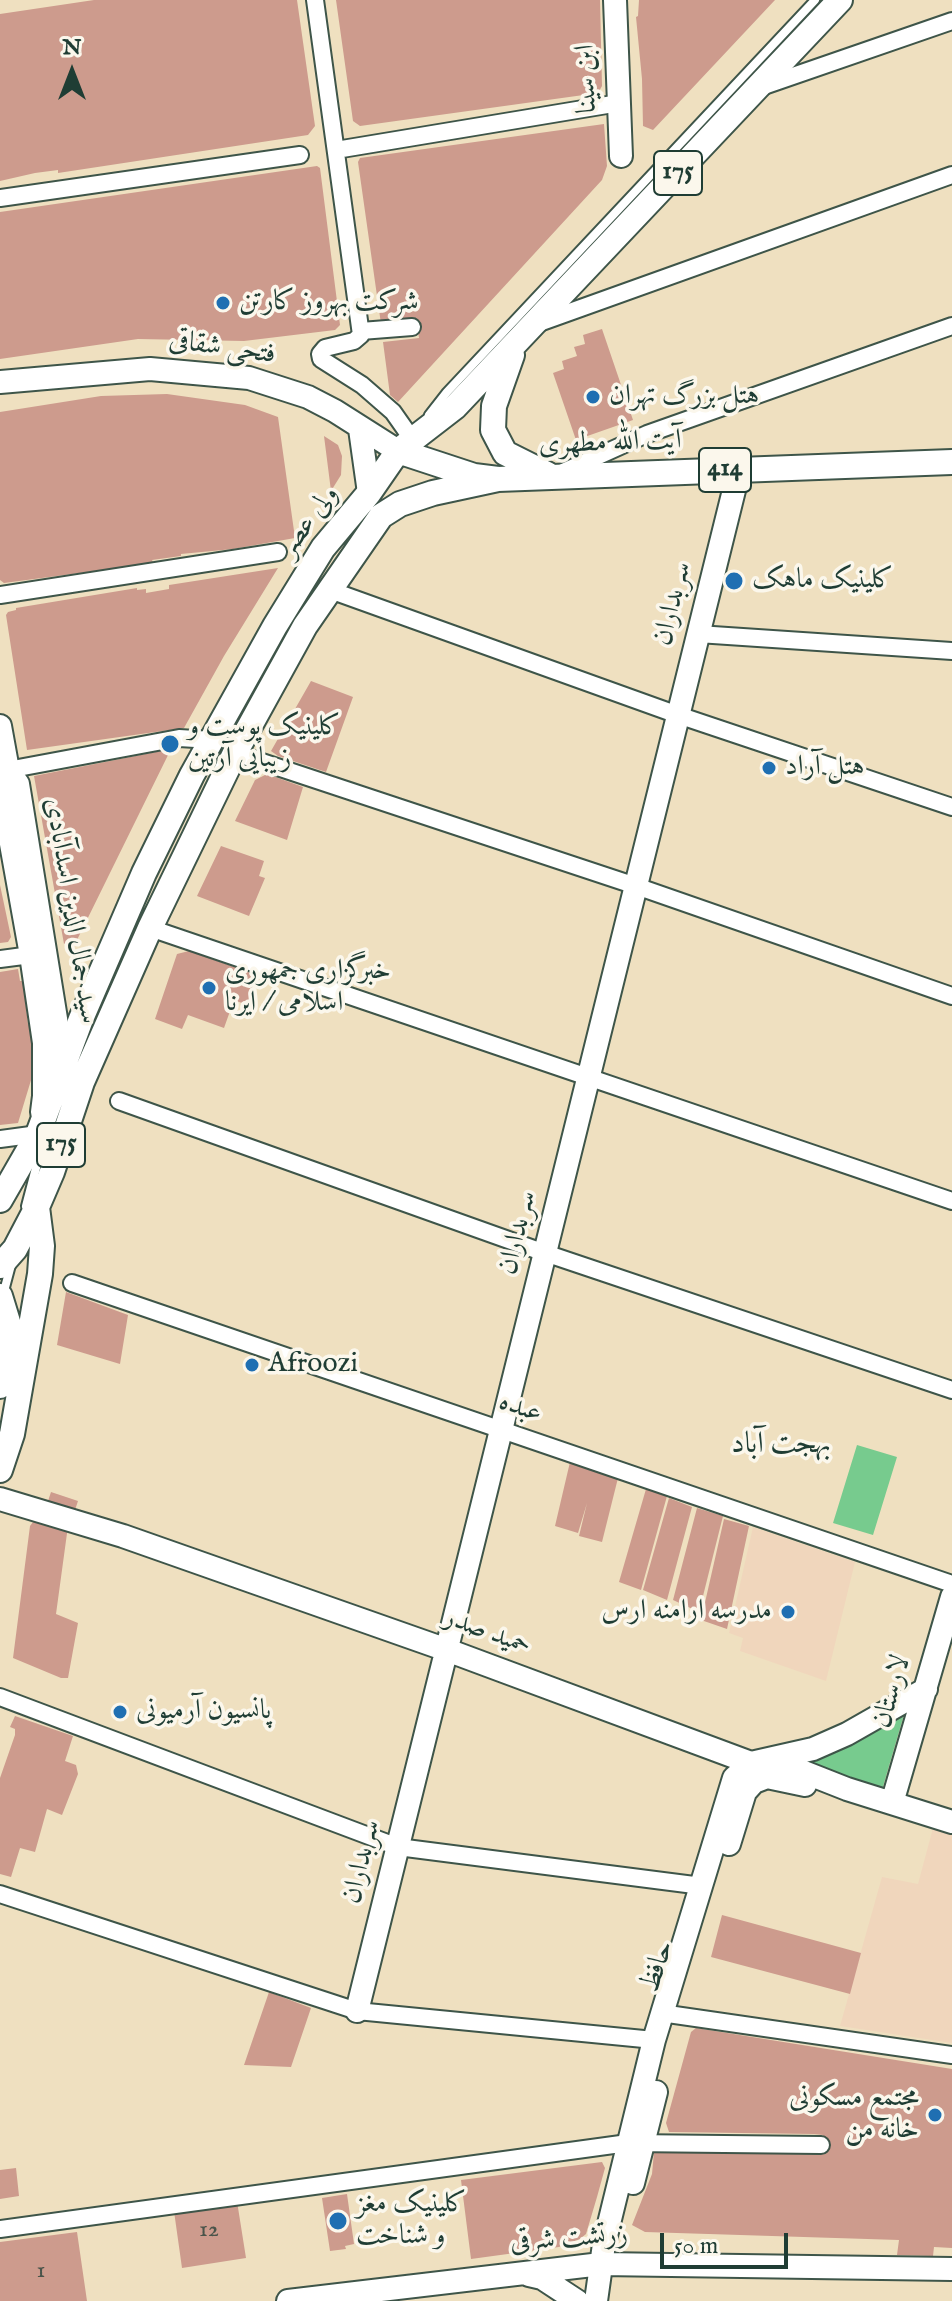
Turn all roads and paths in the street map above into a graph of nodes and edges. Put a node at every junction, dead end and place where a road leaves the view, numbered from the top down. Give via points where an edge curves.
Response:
1 (315, 0) edge
2 (615, 0) edge
3 (815, 0) edge
4 (840, 0) edge
5 (952, 21) edge
6 (756, 89) junction
7 (619, 103) junction
8 (336, 150) junction
9 (300, 155) dead end
10 (621, 156) dead end
11 (952, 175) edge
12 (0, 198) edge
13 (536, 324) junction
14 (952, 326) edge
15 (412, 327) dead end
16 (361, 331) junction
17 (516, 345) junction
18 (0, 382) edge
19 (360, 429) junction
20 (408, 450) junction
21 (952, 462) edge
22 (739, 470) junction
23 (554, 476) junction
24 (498, 479) junction
25 (369, 493) junction
26 (340, 543) dead end
27 (278, 552) dead end
28 (326, 579) junction
29 (0, 595) edge
30 (698, 634) junction
31 (952, 651) edge
32 (678, 715) junction
33 (0, 726) edge
34 (212, 740) junction
35 (235, 753) junction
36 (4, 770) edge
37 (952, 807) edge
38 (636, 886) junction
39 (150, 928) junction
40 (31, 955) junction
41 (0, 959) edge
42 (952, 996) edge
43 (88, 1004) junction
44 (57, 1015) junction
45 (71, 1073) junction
46 (589, 1076) junction
47 (119, 1101) dead end
48 (38, 1134) junction
49 (0, 1139) edge
50 (0, 1200) edge
51 (952, 1201) edge
52 (37, 1207) junction
53 (545, 1253) junction
54 (7, 1258) edge
55 (72, 1283) dead end
56 (1, 1303) edge
57 (0, 1386) edge
58 (952, 1390) edge
59 (501, 1430) junction
60 (0, 1470) edge
61 (0, 1499) edge
62 (952, 1584) edge
63 (952, 1597) edge
64 (447, 1650) junction
65 (926, 1689) junction
66 (0, 1697) edge
67 (751, 1763) junction
68 (847, 1789) junction
69 (892, 1803) junction
70 (952, 1822) edge
71 (398, 1847) junction
72 (709, 1887) junction
73 (0, 1894) edge
74 (357, 2011) junction
75 (668, 2014) junction
76 (661, 2042) junction
77 (952, 2055) edge
78 (637, 2142) junction
79 (821, 2145) dead end
80 (0, 2229) edge
81 (601, 2264) junction
82 (952, 2269) edge
83 (516, 2273) junction
84 (288, 2301) edge
85 (577, 2301) edge
86 (596, 2301) edge

1 - 8 street
2 - 7 street, ابن سینا
3 - 20 lane via 447,392
4 - 6 main road, ولی عصر / 175
5 - 6 street
6 - 13 main road, ولی عصر / 175
7 - 8 street
7 - 10 street, ابن سینا
8 - 16 street
9 - 12 street
11 - 13 street
13 - 17 main road, ولی عصر / 175
14 - 23 street via 647,434
15 - 16 street
16 - 20 street via 354,341 325,348 321,359 393,412
17 - 20 main road, ولی عصر / 175
17 - 23 main road via 494,406 493,430 505,453
18 - 19 street, فتحی شقاقی via 150,369 249,378 308,397
19 - 20 street, فتحی شقاقی
19 - 25 street
20 - 24 main road, آیت الله مطهری / 414 via 474,476
20 - 25 main road, ولی عصر / 175
20 - 26 lane
21 - 22 main road, آیت الله مطهری / 414
22 - 23 main road, آیت الله مطهری / 414
22 - 30 street, سربداران
23 - 24 main road, آیت الله مطهری / 414
24 - 28 main road, ولی عصر / 175 via 433,493 392,509
25 - 34 main road, ولی عصر / 175 via 323,548
27 - 29 street
28 - 32 street
28 - 35 main road, ولی عصر / 175
28 - 45 lane via 243,695 137,909
30 - 31 street
30 - 32 street, سربداران
32 - 37 street
32 - 38 street, سربداران
33 - 36 street, سید جمال الدین اسدآبادی
34 - 36 street via 179,738
34 - 43 main road, ولی عصر / 175 via 144,873
35 - 38 street
35 - 39 main road, ولی عصر / 175
36 - 40 street via 1,788
36 - 44 street, سید جمال الدین اسدآبادی via 18,784
38 - 42 street
38 - 46 street, سربداران
39 - 45 main road, ولی عصر / 175
39 - 46 street
40 - 41 street
40 - 48 street via 44,1043
43 - 44 street via 73,1020
43 - 45 main road, ولی عصر / 175
44 - 45 street, سید جمال الدین اسدآبادی
45 - 48 main road, ولی عصر / 175
45 - 52 main road, ولی عصر / 175 via 52,1172
45 - 54 lane via 44,1137
46 - 51 street
46 - 53 street, سربداران
47 - 53 street
48 - 49 street
48 - 50 main road, ولی عصر / 175
52 - 54 main road, ولی عصر
52 - 60 main road, 175 via 40,1274 12,1434
53 - 58 street
53 - 59 street, سربداران
54 - 56 lane
55 - 59 street, عبده
56 - 57 main road via 8,1335
59 - 62 street, عبده
59 - 64 street, سربداران
61 - 64 street, حمید صدر via 123,1536
63 - 65 street, لارستان
64 - 67 street, حمید صدر
64 - 71 street, سربداران
65 - 67 street via 825,1744
65 - 69 street, لارستان
66 - 71 street
67 - 68 street, حمید صدر via 776,1762
67 - 72 street, حافظ via 731,1785
68 - 69 street, حمید صدر
68 - 72 street, حافظ via 767,1777 754,1782 745,1792
69 - 70 street, حمید صدر
71 - 72 street
71 - 74 street, سربداران
72 - 75 street, حافظ
73 - 74 street
74 - 76 street
75 - 76 street, حافظ
75 - 77 street
76 - 78 street, حافظ
78 - 79 street
78 - 80 street
78 - 81 street, حافظ
81 - 82 street, زرتشت شرقی
81 - 83 street, زرتشت شرقی
81 - 86 street, حافظ
83 - 84 street, زرتشت شرقی
83 - 85 street via 542,2278

